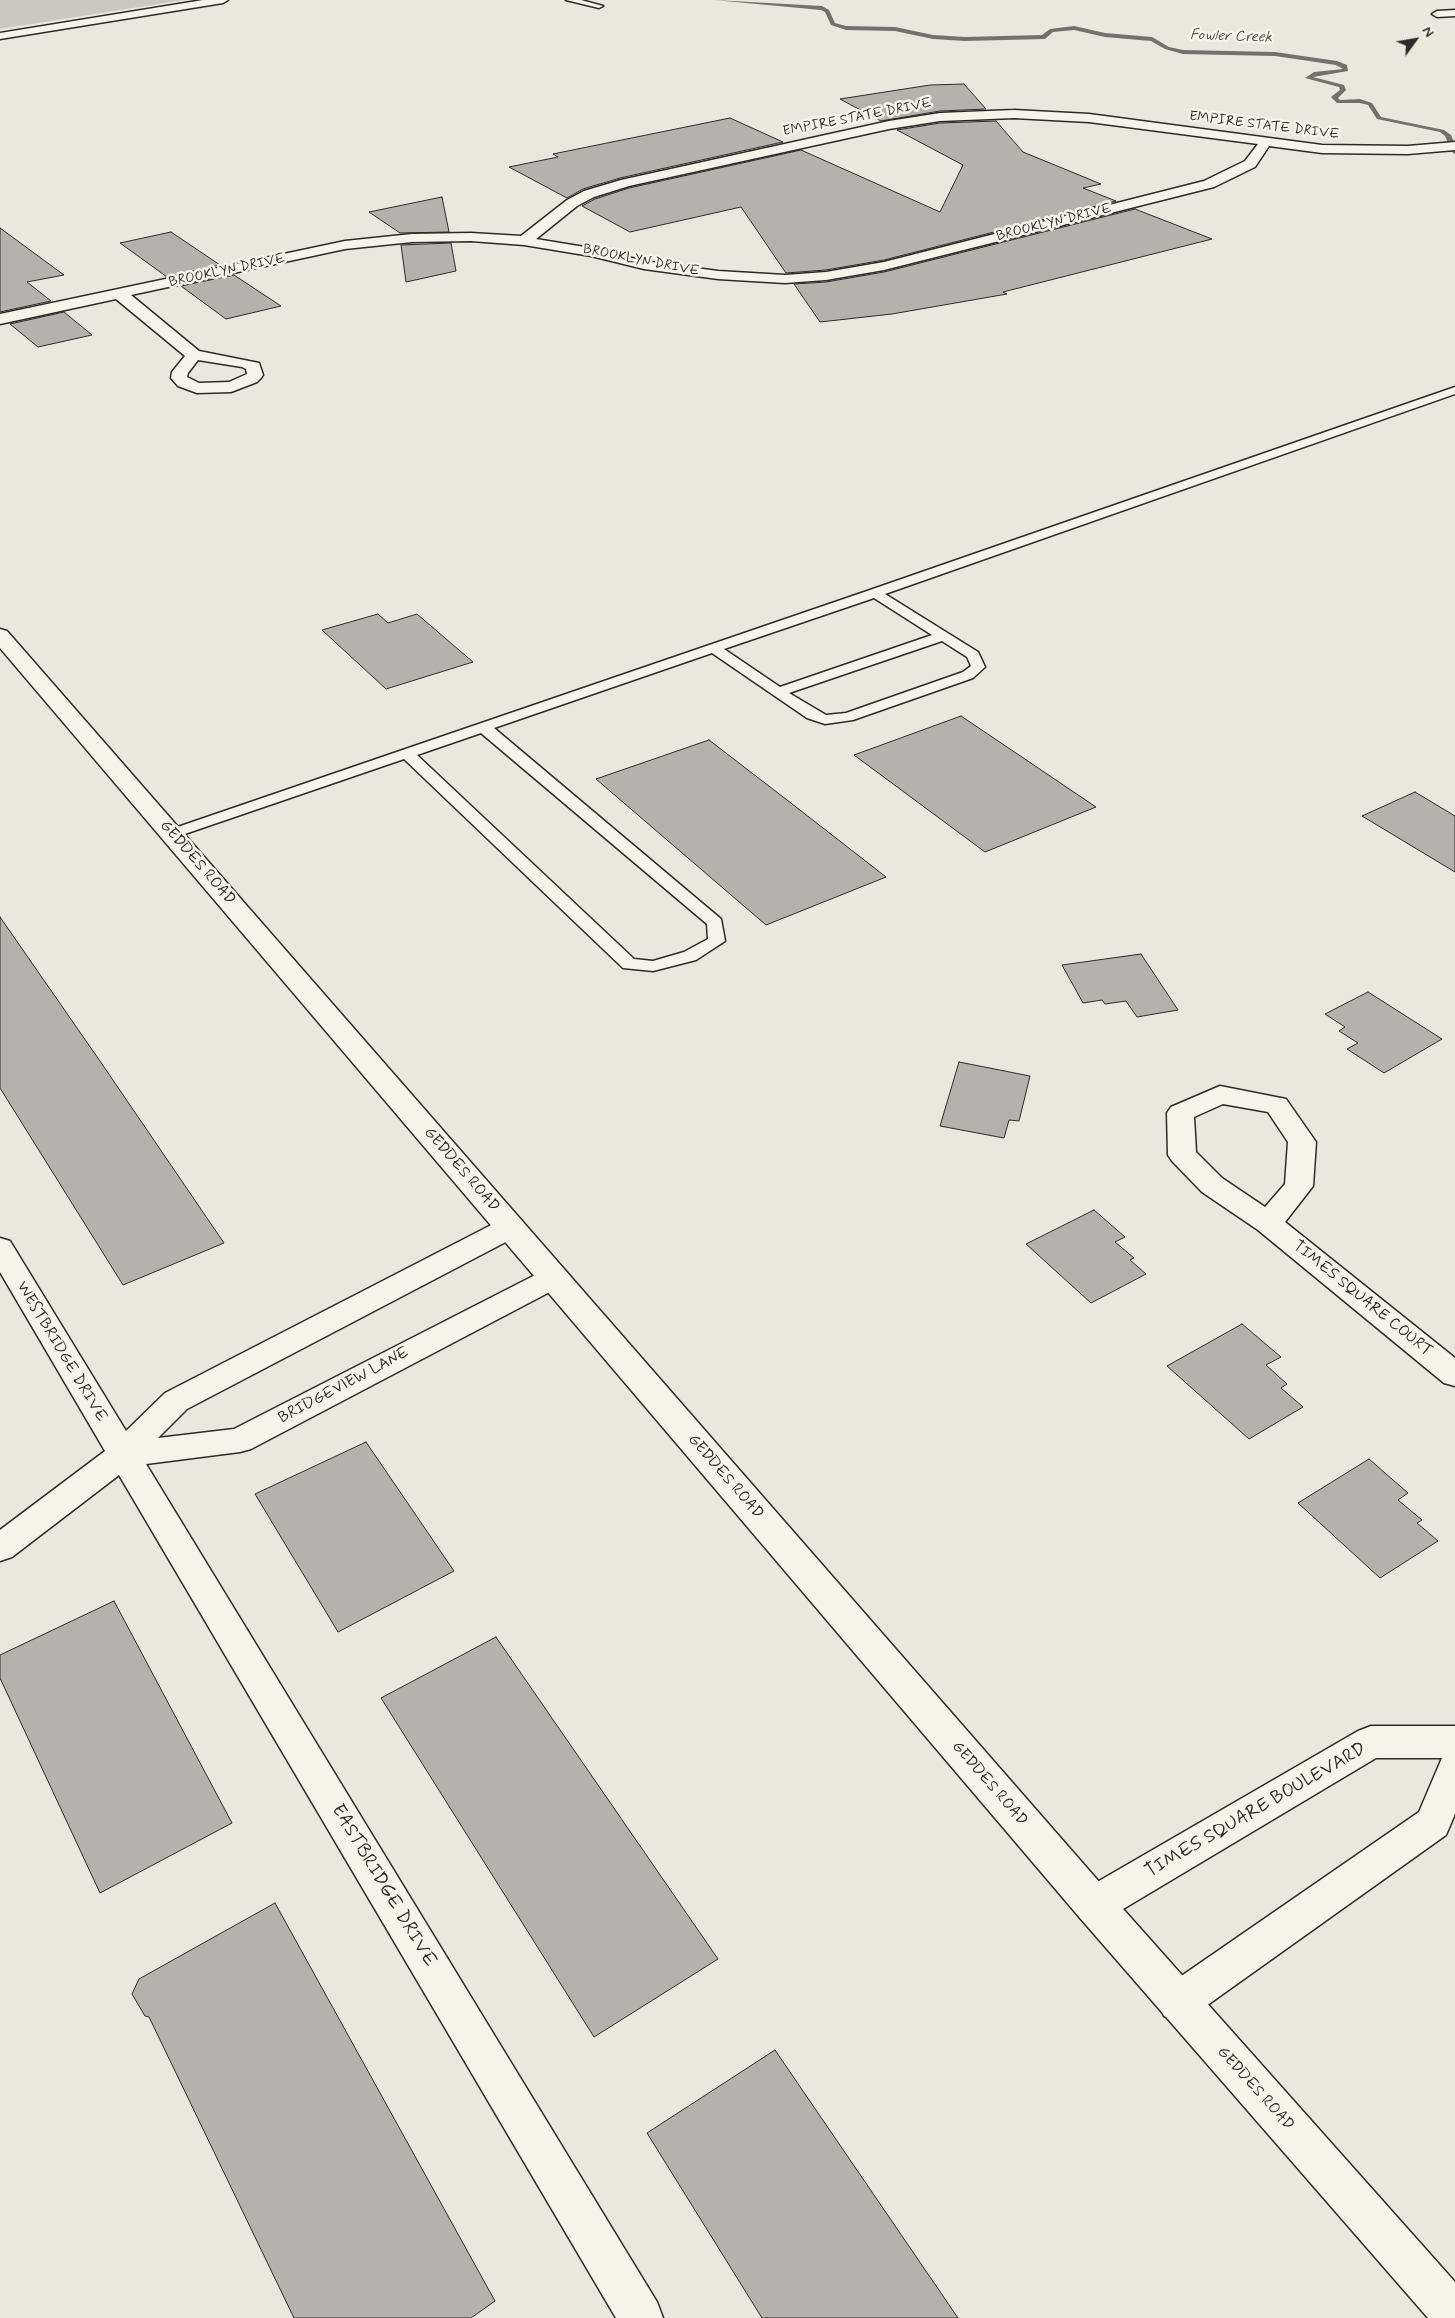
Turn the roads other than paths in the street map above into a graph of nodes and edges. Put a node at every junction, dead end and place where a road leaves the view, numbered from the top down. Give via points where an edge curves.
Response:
1 (223, 0) edge
2 (570, 0) edge
3 (599, 6) dead end
4 (1455, 13) edge
5 (1436, 14) dead end
6 (0, 36) edge
7 (1265, 143) junction
8 (1455, 146) edge
9 (524, 241) junction
10 (120, 294) junction
11 (0, 320) edge
12 (194, 355) dead end
13 (1455, 390) edge
14 (875, 593) junction
15 (0, 635) edge
16 (943, 636) junction
17 (714, 648) junction
18 (779, 692) junction
19 (483, 727) junction
20 (406, 753) junction
21 (171, 834) junction
22 (1268, 1223) junction
23 (510, 1227) junction
24 (0, 1248) edge
25 (553, 1278) junction
26 (1455, 1375) edge
27 (122, 1455) junction
28 (0, 1548) edge
29 (1455, 1742) edge
30 (1455, 1768) edge
31 (1094, 1905) junction
32 (1178, 2002) junction
33 (1455, 2315) edge
34 (641, 2318) edge

1 - 6 street
2 - 3 lane
4 - 5 street
7 - 8 street, EMPIRE STATE DRIVE via 1355,151
7 - 9 street, EMPIRE STATE DRIVE via 1052,115 974,115 914,120 608,188 572,203
7 - 9 street, BROOKLYN DRIVE via 1250,164 1209,184 884,266 826,276 785,279 718,275 644,265 567,247
9 - 10 street, BROOKLYN DRIVE via 441,237 379,240
10 - 11 street, BROOKLYN DRIVE
10 - 12 street
13 - 14 lane
14 - 16 lane
14 - 17 lane
15 - 21 street, GEDDES ROAD
16 - 18 lane
16 - 18 lane via 973,655 978,667 968,675 848,717 825,720
17 - 18 lane
17 - 19 lane
19 - 20 lane
19 - 20 lane via 715,922 716,941 690,956 653,966 629,964
20 - 21 lane
21 - 23 street, GEDDES ROAD
22 - 22 street, TIMES SQUARE COURT via 1299,1186 1302,1142 1277,1105 1220,1095 1180,1113 1182,1155 1212,1185
22 - 26 street, TIMES SQUARE COURT
23 - 25 street, GEDDES ROAD
23 - 27 street via 176,1401
24 - 27 street, WESTBRIDGE DRIVE
25 - 27 street, BRIDGEVIEW LANE via 240,1440
25 - 31 street, GEDDES ROAD
27 - 28 street
27 - 34 street, EASTBRIDGE DRIVE
29 - 31 street, TIMES SQUARE BOULEVARD via 1371,1742
30 - 32 street via 1433,1823
31 - 32 street, GEDDES ROAD
32 - 33 street, GEDDES ROAD

